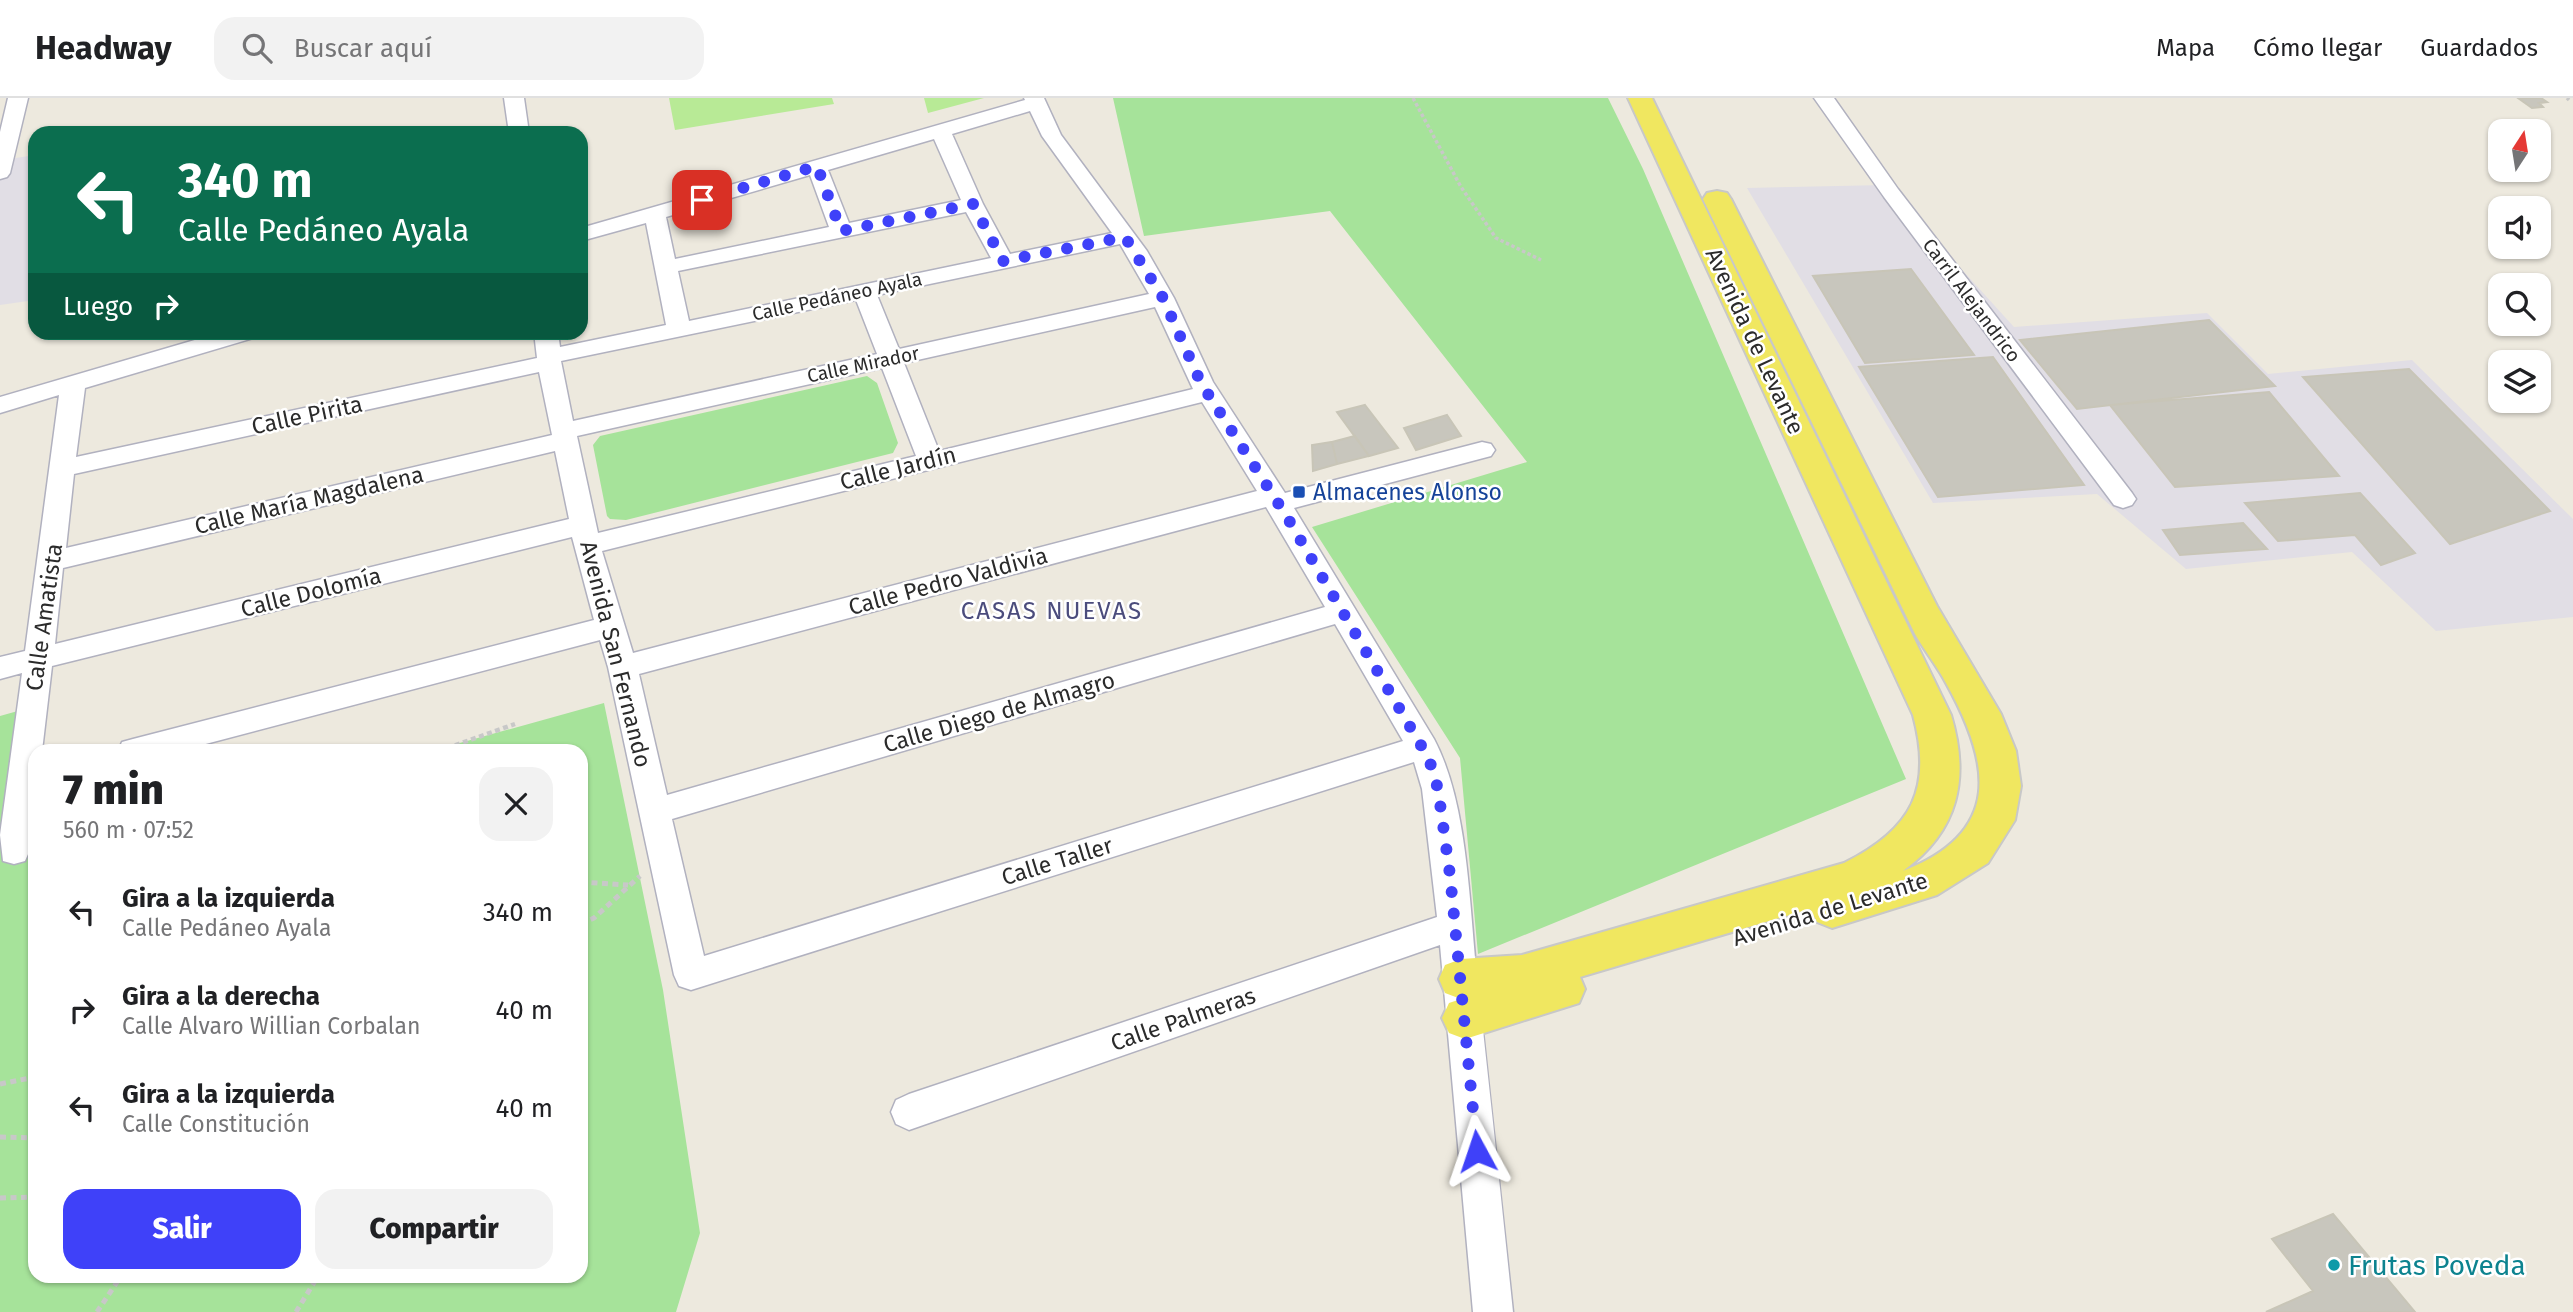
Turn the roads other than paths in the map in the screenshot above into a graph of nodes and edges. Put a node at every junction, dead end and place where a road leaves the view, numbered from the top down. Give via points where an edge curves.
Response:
1 (18, 98) edge
2 (514, 98) edge
3 (1640, 98) edge
4 (1666, 98) edge
5 (1825, 98) edge
6 (1035, 100) edge
7 (518, 126) edge
8 (940, 130) junction
9 (817, 166) junction
10 (0, 173) edge
11 (973, 204) junction
12 (655, 214) junction
13 (841, 231) junction
14 (588, 233) edge
15 (1125, 237) junction
16 (1003, 261) junction
17 (666, 267) junction
18 (864, 290) junction
19 (1163, 298) junction
20 (679, 330) junction
21 (547, 340) edge
22 (196, 341) edge
23 (892, 358) junction
24 (549, 360) junction
25 (73, 384) junction
26 (1208, 393) junction
27 (0, 405) edge
28 (564, 435) junction
29 (1482, 450) dead end
30 (930, 460) junction
31 (65, 468) junction
32 (2123, 499) dead end
33 (1275, 500) junction
34 (586, 535) junction
35 (52, 561) junction
36 (1921, 610) junction
37 (1343, 612) junction
38 (610, 627) junction
39 (39, 658) junction
40 (623, 667) junction
41 (0, 668) edge
42 (1924, 698) junction
43 (32, 744) edge
44 (160, 744) edge
45 (1423, 747) junction
46 (28, 783) edge
47 (655, 811) junction
48 (14, 851) dead end
49 (1456, 925) junction
50 (691, 975) joint
51 (1463, 998) junction
52 (909, 1112) dead end
53 (1493, 1312) edge

1 - 10 street
2 - 7 street
3 - 42 main road, Avenida de Levante
4 - 36 main road, Avenida de Levante
5 - 32 street, Carril Alejandrico via 1891,193
6 - 8 street
6 - 15 street via 1052,136
8 - 9 street
8 - 11 street
9 - 12 street
9 - 13 street
11 - 13 street
11 - 16 street
12 - 14 street
12 - 17 street
13 - 17 street
15 - 16 street, Calle Pedáneo Ayala
15 - 19 street
16 - 18 street, Calle Pedáneo Ayala
17 - 20 street
18 - 20 street, Calle Pedáneo Ayala
18 - 23 street
19 - 23 street, Calle Mirador
19 - 26 street
20 - 24 street, Calle Pedáneo Ayala
21 - 24 street, Avenida San Fernando
22 - 25 street
23 - 28 street, Calle Mirador
23 - 30 street
24 - 28 street, Avenida San Fernando
24 - 31 street, Calle Pirita
25 - 27 street
25 - 31 street, Calle Amatista
26 - 30 street, Calle Jardín
26 - 33 street
28 - 34 street, Avenida San Fernando
28 - 35 street, Calle María Magdalena
29 - 33 street, Calle Pedro Valdivia
30 - 34 street, Calle Jardín
31 - 35 street, Calle Amatista
33 - 37 street
33 - 40 street, Calle Pedro Valdivia
34 - 38 street, Avenida San Fernando
34 - 39 street, Calle Dolomía
35 - 39 street, Calle Amatista
36 - 42 main road, Avenida de Levante via 1966,705 1961,713 1949,715 1930,707
36 - 51 main road, Avenida de Levante via 1978,706 2000,760 1997,810 1964,858 1936,877 1908,887
37 - 45 street
37 - 47 street, Calle Diego de Almagro
38 - 40 street, Avenida San Fernando
38 - 44 street
39 - 41 street, Calle Dolomía
39 - 43 street, Calle Amatista
40 - 47 street, Avenida San Fernando
42 - 51 main road, Avenida de Levante via 1941,743 1940,788 1920,830 1880,865 1840,883 1522,975
45 - 49 street via 1438,789
45 - 50 street, Calle Taller
46 - 48 street, Calle Amatista
47 - 50 street, Avenida San Fernando
49 - 51 street
49 - 52 street, Calle Palmeras
51 - 53 street

